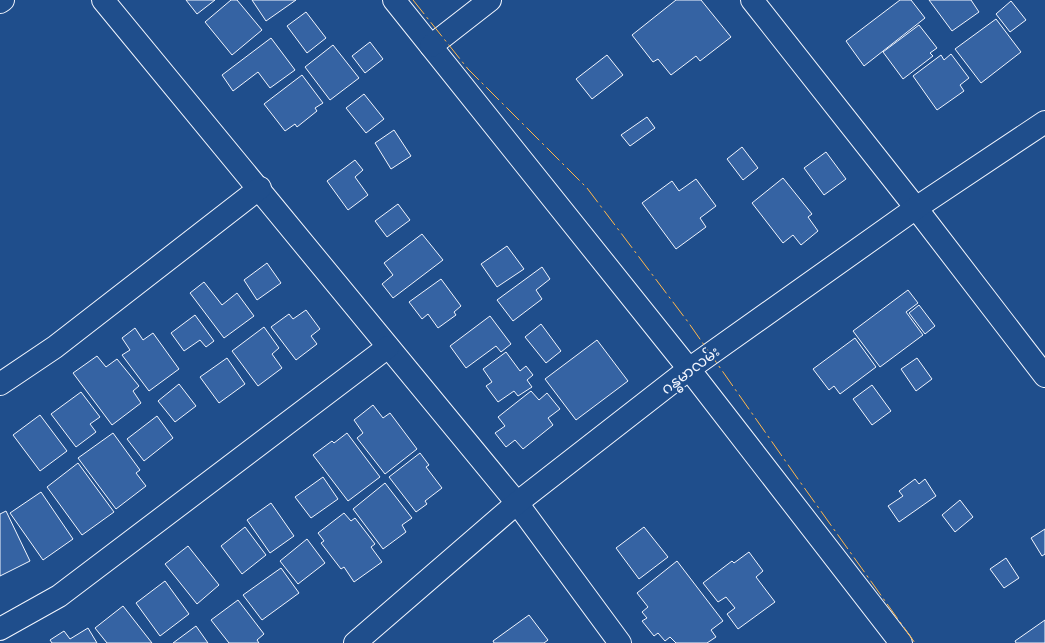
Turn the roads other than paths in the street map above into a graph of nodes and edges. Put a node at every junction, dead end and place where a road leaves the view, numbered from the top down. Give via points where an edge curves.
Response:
1 (3, 0) edge
2 (103, 0) edge
3 (394, 0) edge
4 (490, 0) edge
5 (752, 0) edge
6 (0, 2) edge
7 (431, 46) junction
8 (1045, 122) edge
9 (260, 188) junction
10 (916, 208) junction
11 (388, 346) junction
12 (1022, 346) junction
13 (1045, 347) edge
14 (689, 369) junction
15 (1045, 376) edge
16 (0, 384) edge
17 (517, 503) junction
18 (0, 629) edge
19 (355, 643) edge
20 (620, 643) edge
21 (901, 643) edge

1 - 6 street
2 - 9 street
3 - 7 street
4 - 7 street
5 - 10 street
7 - 14 street
8 - 10 street, ဂန္ဓမာလမ်း
9 - 11 street
9 - 16 street via 56,347
10 - 12 street
10 - 14 street, ဂန္ဓမာလမ်း
11 - 17 street
11 - 18 street via 59,596
12 - 13 street
12 - 15 street
14 - 17 street, ဂန္ဓမာလမ်း
14 - 21 street
17 - 19 street, ဂန္ဓမာလမ်း
17 - 20 street

